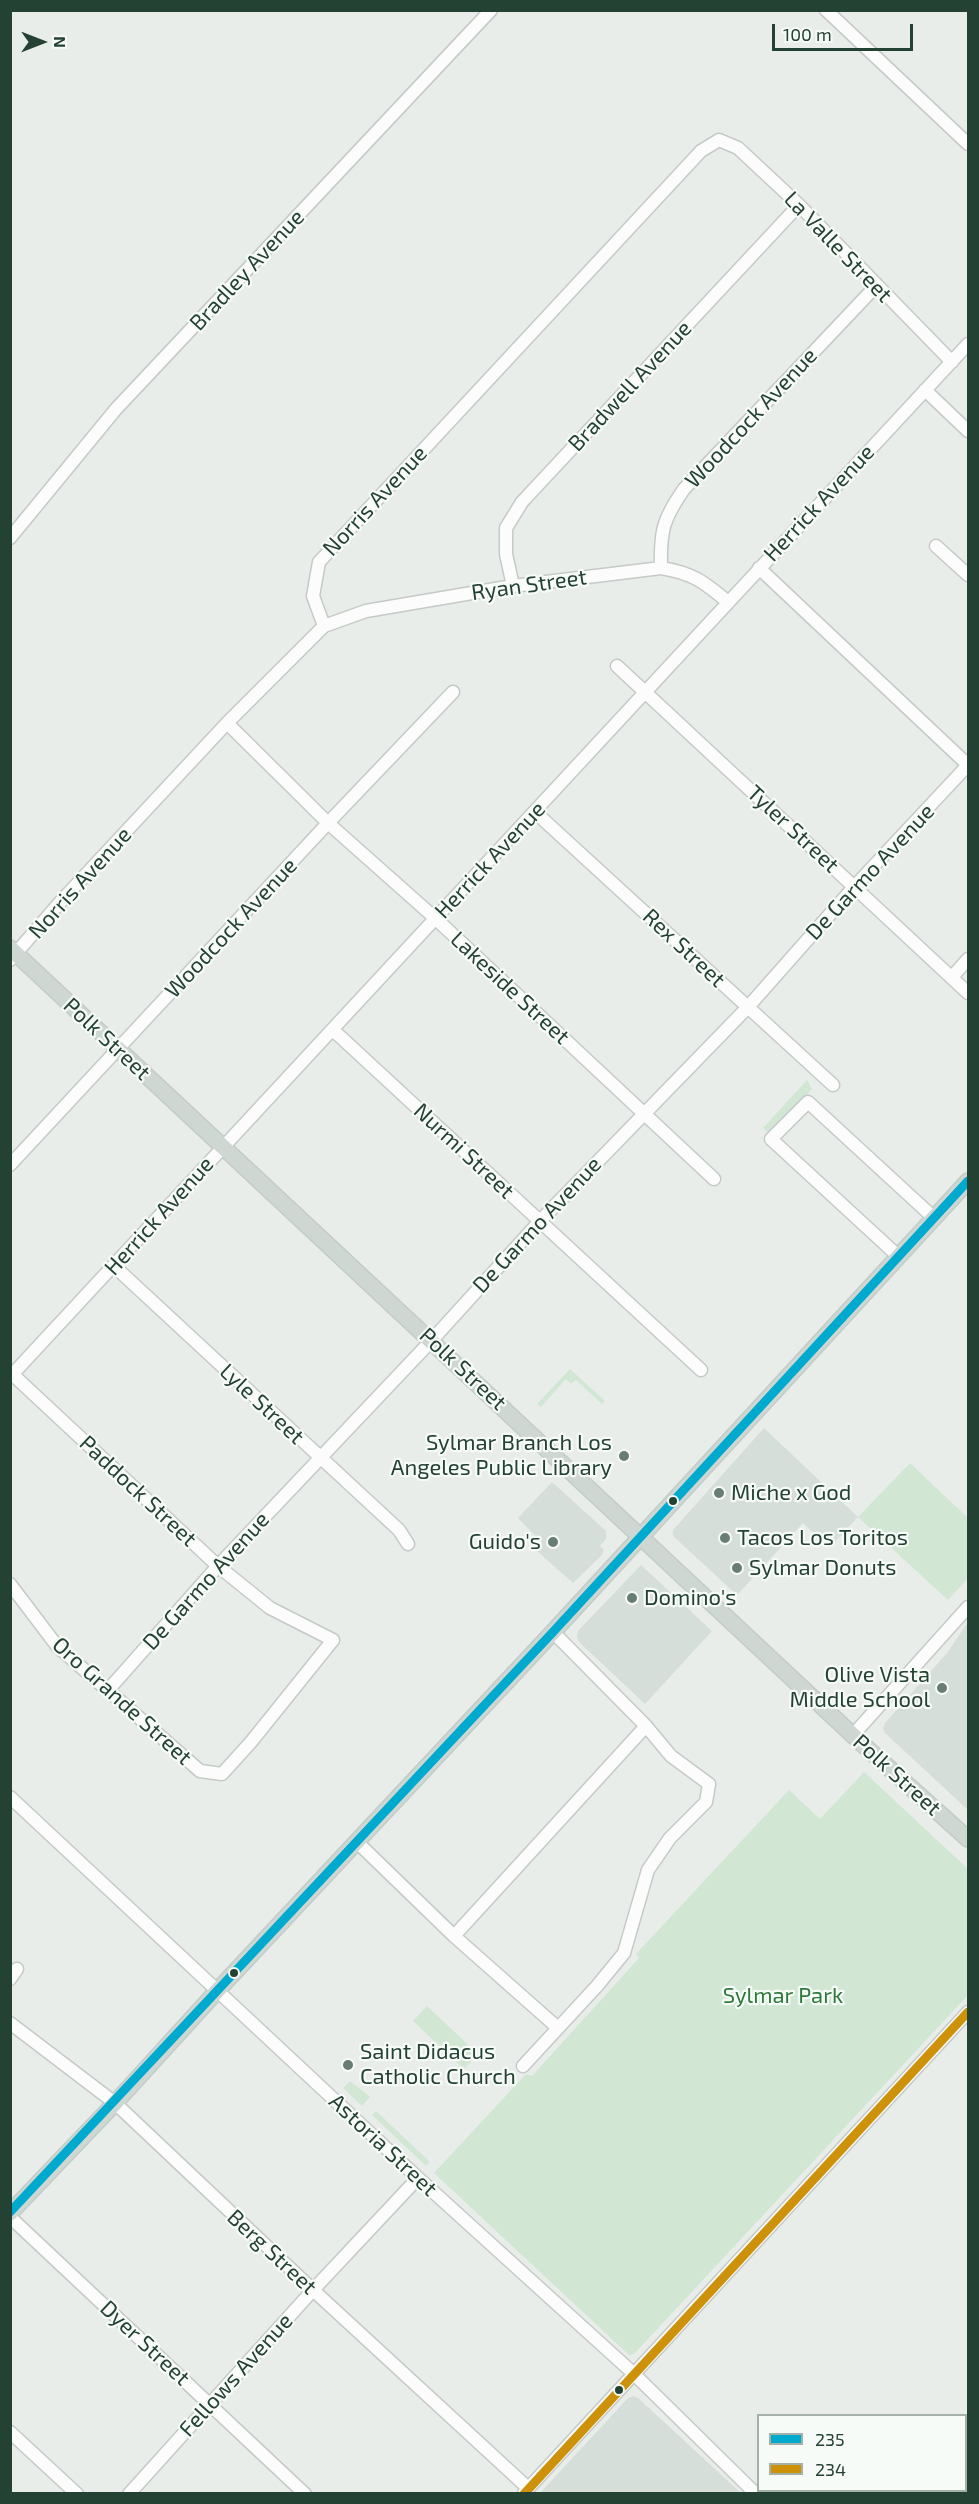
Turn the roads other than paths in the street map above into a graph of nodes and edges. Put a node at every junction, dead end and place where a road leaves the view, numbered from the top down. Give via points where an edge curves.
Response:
1 (491, 10) edge
2 (826, 10) edge
3 (719, 140) joint
4 (969, 144) edge
5 (799, 206) junction
6 (876, 286) junction
7 (969, 344) edge
8 (951, 362) junction
9 (925, 390) junction
10 (969, 431) edge
11 (10, 538) edge
12 (936, 546) dead end
13 (661, 568) junction
14 (759, 568) junction
15 (969, 575) edge
16 (513, 586) junction
17 (728, 602) junction
18 (324, 627) junction
19 (617, 666) dead end
20 (644, 691) junction
21 (453, 692) dead end
22 (227, 723) junction
23 (969, 765) edge
24 (535, 812) junction
25 (328, 823) junction
26 (854, 887) junction
27 (435, 918) junction
28 (13, 954) edge
29 (969, 959) edge
30 (952, 977) junction
31 (969, 993) edge
32 (748, 1006) junction
33 (333, 1030) junction
34 (118, 1050) junction
35 (833, 1085) dead end
36 (643, 1112) junction
37 (222, 1147) junction
38 (10, 1165) edge
39 (714, 1179) dead end
40 (969, 1181) edge
41 (934, 1218) junction
42 (540, 1221) junction
43 (898, 1256) junction
44 (114, 1266) junction
45 (432, 1340) junction
46 (701, 1370) dead end
47 (11, 1374) edge
48 (320, 1458) junction
49 (640, 1536) junction
50 (408, 1544) dead end
51 (218, 1566) junction
52 (10, 1584) edge
53 (969, 1607) edge
54 (554, 1632) junction
55 (109, 1689) junction
56 (646, 1726) junction
57 (853, 1735) junction
58 (222, 1774) joint
59 (10, 1797) edge
60 (969, 1839) edge
61 (357, 1842) junction
62 (454, 1936) junction
63 (218, 1991) junction
64 (969, 2013) edge
65 (10, 2023) edge
66 (558, 2028) junction
67 (523, 2066) dead end
68 (115, 2103) junction
69 (418, 2178) junction
70 (10, 2213) edge
71 (10, 2217) edge
72 (313, 2290) junction
73 (633, 2373) junction
74 (209, 2404) junction
75 (10, 2432) edge
76 (526, 2491) edge
77 (76, 2493) edge
78 (129, 2493) edge
79 (305, 2493) edge
80 (756, 2493) edge

1 - 11 street, Bradley Avenue via 116,409
2 - 4 street
3 - 5 street, La Valle Street via 738,148
3 - 18 street, Norris Avenue via 701,151 319,562 313,596
5 - 6 street, La Valle Street
5 - 16 street, Bradwell Avenue via 522,502 507,528
6 - 8 street, La Valle Street
6 - 13 street, Woodcock Avenue via 684,489 668,512 660,539
7 - 8 street, Herrick Avenue
8 - 9 street, Herrick Avenue
9 - 10 street
9 - 14 street, Herrick Avenue
12 - 15 street
13 - 16 street, Ryan Street
13 - 17 street, Ryan Street via 684,572
14 - 17 street, Herrick Avenue
14 - 23 street
16 - 18 street, Ryan Street via 366,611
17 - 20 street, Herrick Avenue
18 - 22 street, Norris Avenue
19 - 20 street, Tyler Street
20 - 24 street, Herrick Avenue
20 - 26 street, Tyler Street
21 - 25 street, Woodcock Avenue
22 - 25 street, Lakeside Street
22 - 28 street, Norris Avenue
23 - 26 street, De Garmo Avenue
24 - 27 street, Herrick Avenue
24 - 32 street, Rex Street
25 - 27 street, Lakeside Street
25 - 34 street, Woodcock Avenue
26 - 30 street, Tyler Street
26 - 32 street, De Garmo Avenue
27 - 33 street, Herrick Avenue
27 - 36 street, Lakeside Street
28 - 34 main road, Polk Street
29 - 30 street
30 - 31 street, Tyler Street
32 - 35 street, Rex Street
32 - 36 street, De Garmo Avenue
33 - 37 street, Herrick Avenue
33 - 42 street, Nurmi Street
34 - 37 main road, Polk Street
34 - 38 street, Woodcock Avenue
36 - 39 street, Lakeside Street
36 - 42 street, De Garmo Avenue
37 - 44 street, Herrick Avenue
37 - 45 main road, Polk Street
40 - 41 main road
41 - 43 main road
41 - 43 street via 808,1102 771,1139
42 - 45 street, De Garmo Avenue
42 - 46 street, Nurmi Street
43 - 49 main road
44 - 47 street, Herrick Avenue
44 - 48 street, Lyle Street
45 - 48 street, De Garmo Avenue
45 - 49 main road, Polk Street
47 - 51 street, Paddock Street
48 - 50 street, Lyle Street via 399,1530
48 - 51 street, De Garmo Avenue
49 - 54 main road
49 - 57 main road, Polk Street
51 - 55 street, De Garmo Avenue
51 - 58 street, Paddock Street via 270,1608 333,1640
52 - 55 street, Oro Grande Street via 57,1646
53 - 57 street
54 - 56 street
54 - 61 main road
55 - 58 street, Oro Grande Street via 200,1771
56 - 62 street
56 - 66 street via 671,1756 710,1784 706,1802 670,1838 648,1870 624,1953
57 - 60 main road, Polk Street
59 - 63 street, Astoria Street
61 - 62 street
61 - 63 main road
62 - 66 street
63 - 68 main road
63 - 69 street, Astoria Street
64 - 73 street
65 - 68 street, Berg Street
66 - 67 street
68 - 70 main road
68 - 72 street, Berg Street
69 - 72 street, Fellows Avenue
69 - 73 street, Astoria Street
71 - 74 street, Dyer Street
72 - 74 street, Fellows Avenue
72 - 76 street, Berg Street
73 - 76 street
73 - 80 street, Astoria Street
74 - 78 street, Fellows Avenue
74 - 79 street, Dyer Street
75 - 77 street

